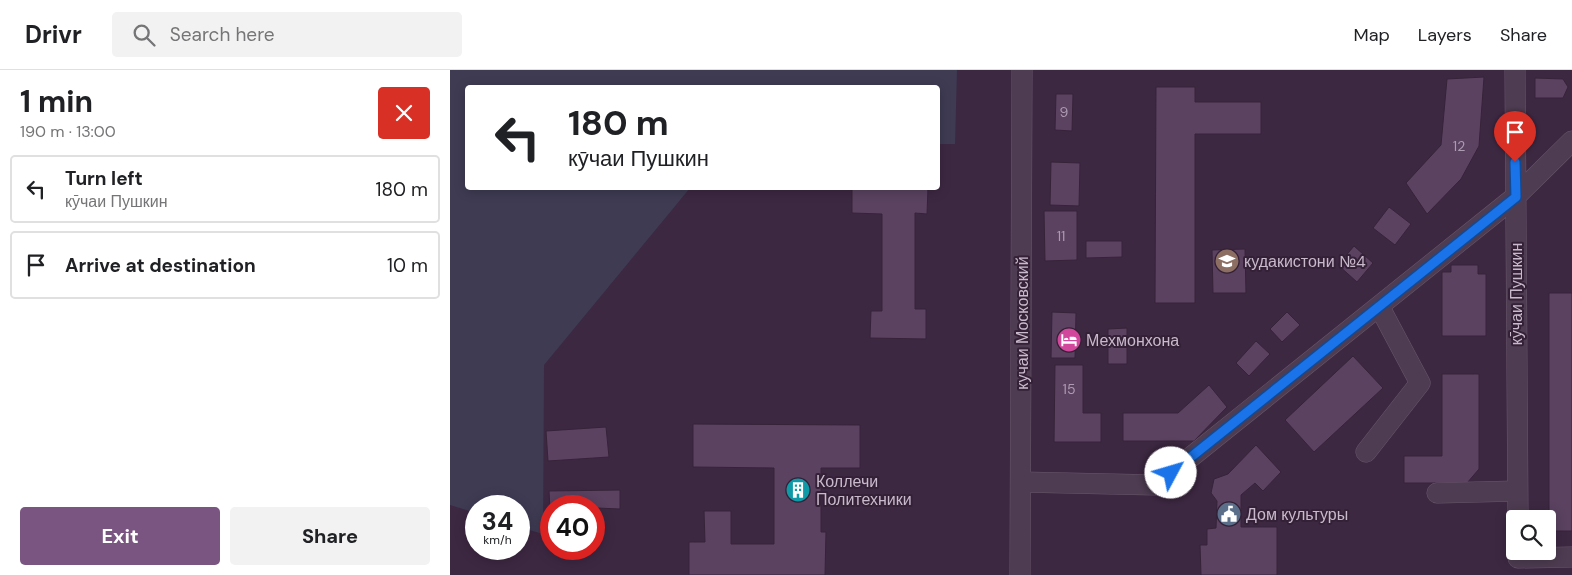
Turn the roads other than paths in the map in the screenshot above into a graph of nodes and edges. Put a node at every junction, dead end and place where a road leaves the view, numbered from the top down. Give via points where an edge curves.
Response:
1 (1022, 70) edge
2 (1515, 70) edge
3 (1572, 141) edge
4 (1516, 197) junction
5 (1379, 306) junction
6 (1366, 452) dead end
7 (1021, 482) junction
8 (1517, 491) junction
9 (1437, 493) dead end
10 (1518, 510) edge
11 (1572, 557) edge
12 (1518, 562) edge
13 (1020, 575) edge

1 - 7 street, кучаи Московский
2 - 4 street, кӯчаи Пушкин
3 - 4 street
4 - 5 street
4 - 8 street, кӯчаи Пушкин
5 - 6 street via 1420,383
5 - 7 street via 1156,484
7 - 13 street, кучаи Московский
8 - 9 street
8 - 10 street, кӯчаи Пушкин
11 - 12 street

